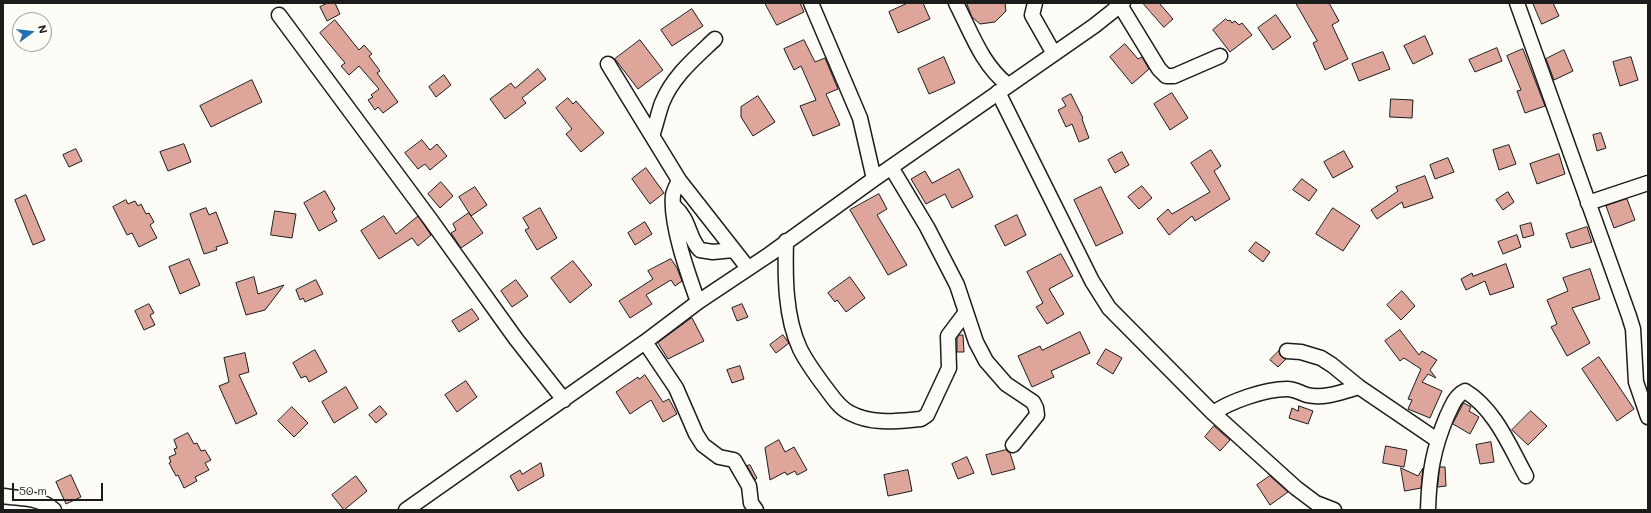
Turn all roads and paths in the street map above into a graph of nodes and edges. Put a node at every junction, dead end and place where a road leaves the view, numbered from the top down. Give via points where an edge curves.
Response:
1 (811, 3) edge
2 (956, 3) edge
3 (1123, 3) edge
4 (1517, 3) edge
5 (1030, 7) edge
6 (279, 15) dead end
7 (1094, 26) junction
8 (715, 39) dead end
9 (1053, 52) junction
10 (1220, 56) dead end
11 (608, 64) dead end
12 (1003, 89) junction
13 (652, 136) junction
14 (891, 167) junction
15 (874, 179) junction
16 (678, 180) junction
17 (1648, 183) edge
18 (1588, 203) junction
19 (674, 206) junction
20 (786, 241) junction
21 (733, 250) junction
22 (748, 268) junction
23 (698, 302) junction
24 (966, 312) junction
25 (646, 342) junction
26 (1287, 351) dead end
27 (1359, 387) junction
28 (564, 400) junction
29 (1214, 412) junction
30 (1648, 417) edge
31 (1437, 440) junction
32 (1013, 445) dead end
33 (1526, 476) dead end
34 (3, 496) edge
35 (54, 510) edge
36 (406, 510) edge
37 (756, 510) edge
38 (1334, 510) edge
39 (1428, 510) edge

1 - 15 street via 860,118
2 - 12 street
3 - 7 street
4 - 18 street
5 - 9 street
6 - 28 street via 516,339
7 - 9 street
7 - 10 street via 1120,5 1159,69 1168,77
8 - 13 street via 674,81 662,103
9 - 12 street
11 - 13 street
12 - 14 street
12 - 29 street via 1035,169 1101,297
13 - 16 street
14 - 15 street
14 - 24 street via 942,256 957,285
15 - 20 street
16 - 19 street via 673,194
16 - 21 street
17 - 18 street
18 - 30 street via 1631,323 1636,382
19 - 21 street via 684,216 693,240 700,250
19 - 23 street via 684,261
20 - 22 street
20 - 24 street via 786,288 795,336 815,373 837,402 849,413 878,422 921,419 927,415 949,368 948,336
21 - 22 street
22 - 23 street
23 - 25 street
24 - 32 street via 976,342 986,361 1006,384 1032,402 1036,408 1033,420
25 - 28 street
25 - 37 street via 676,388 703,446 719,457 734,460 749,486 751,502
26 - 27 street via 1321,358
27 - 29 street via 1328,396 1307,395 1296,390 1284,389 1243,398 1228,403
27 - 31 street
28 - 36 street
29 - 38 street via 1296,488 1316,503
31 - 33 street via 1453,404 1459,394 1465,391 1495,421
31 - 39 street via 1431,463
34 - 35 street via 39,501

